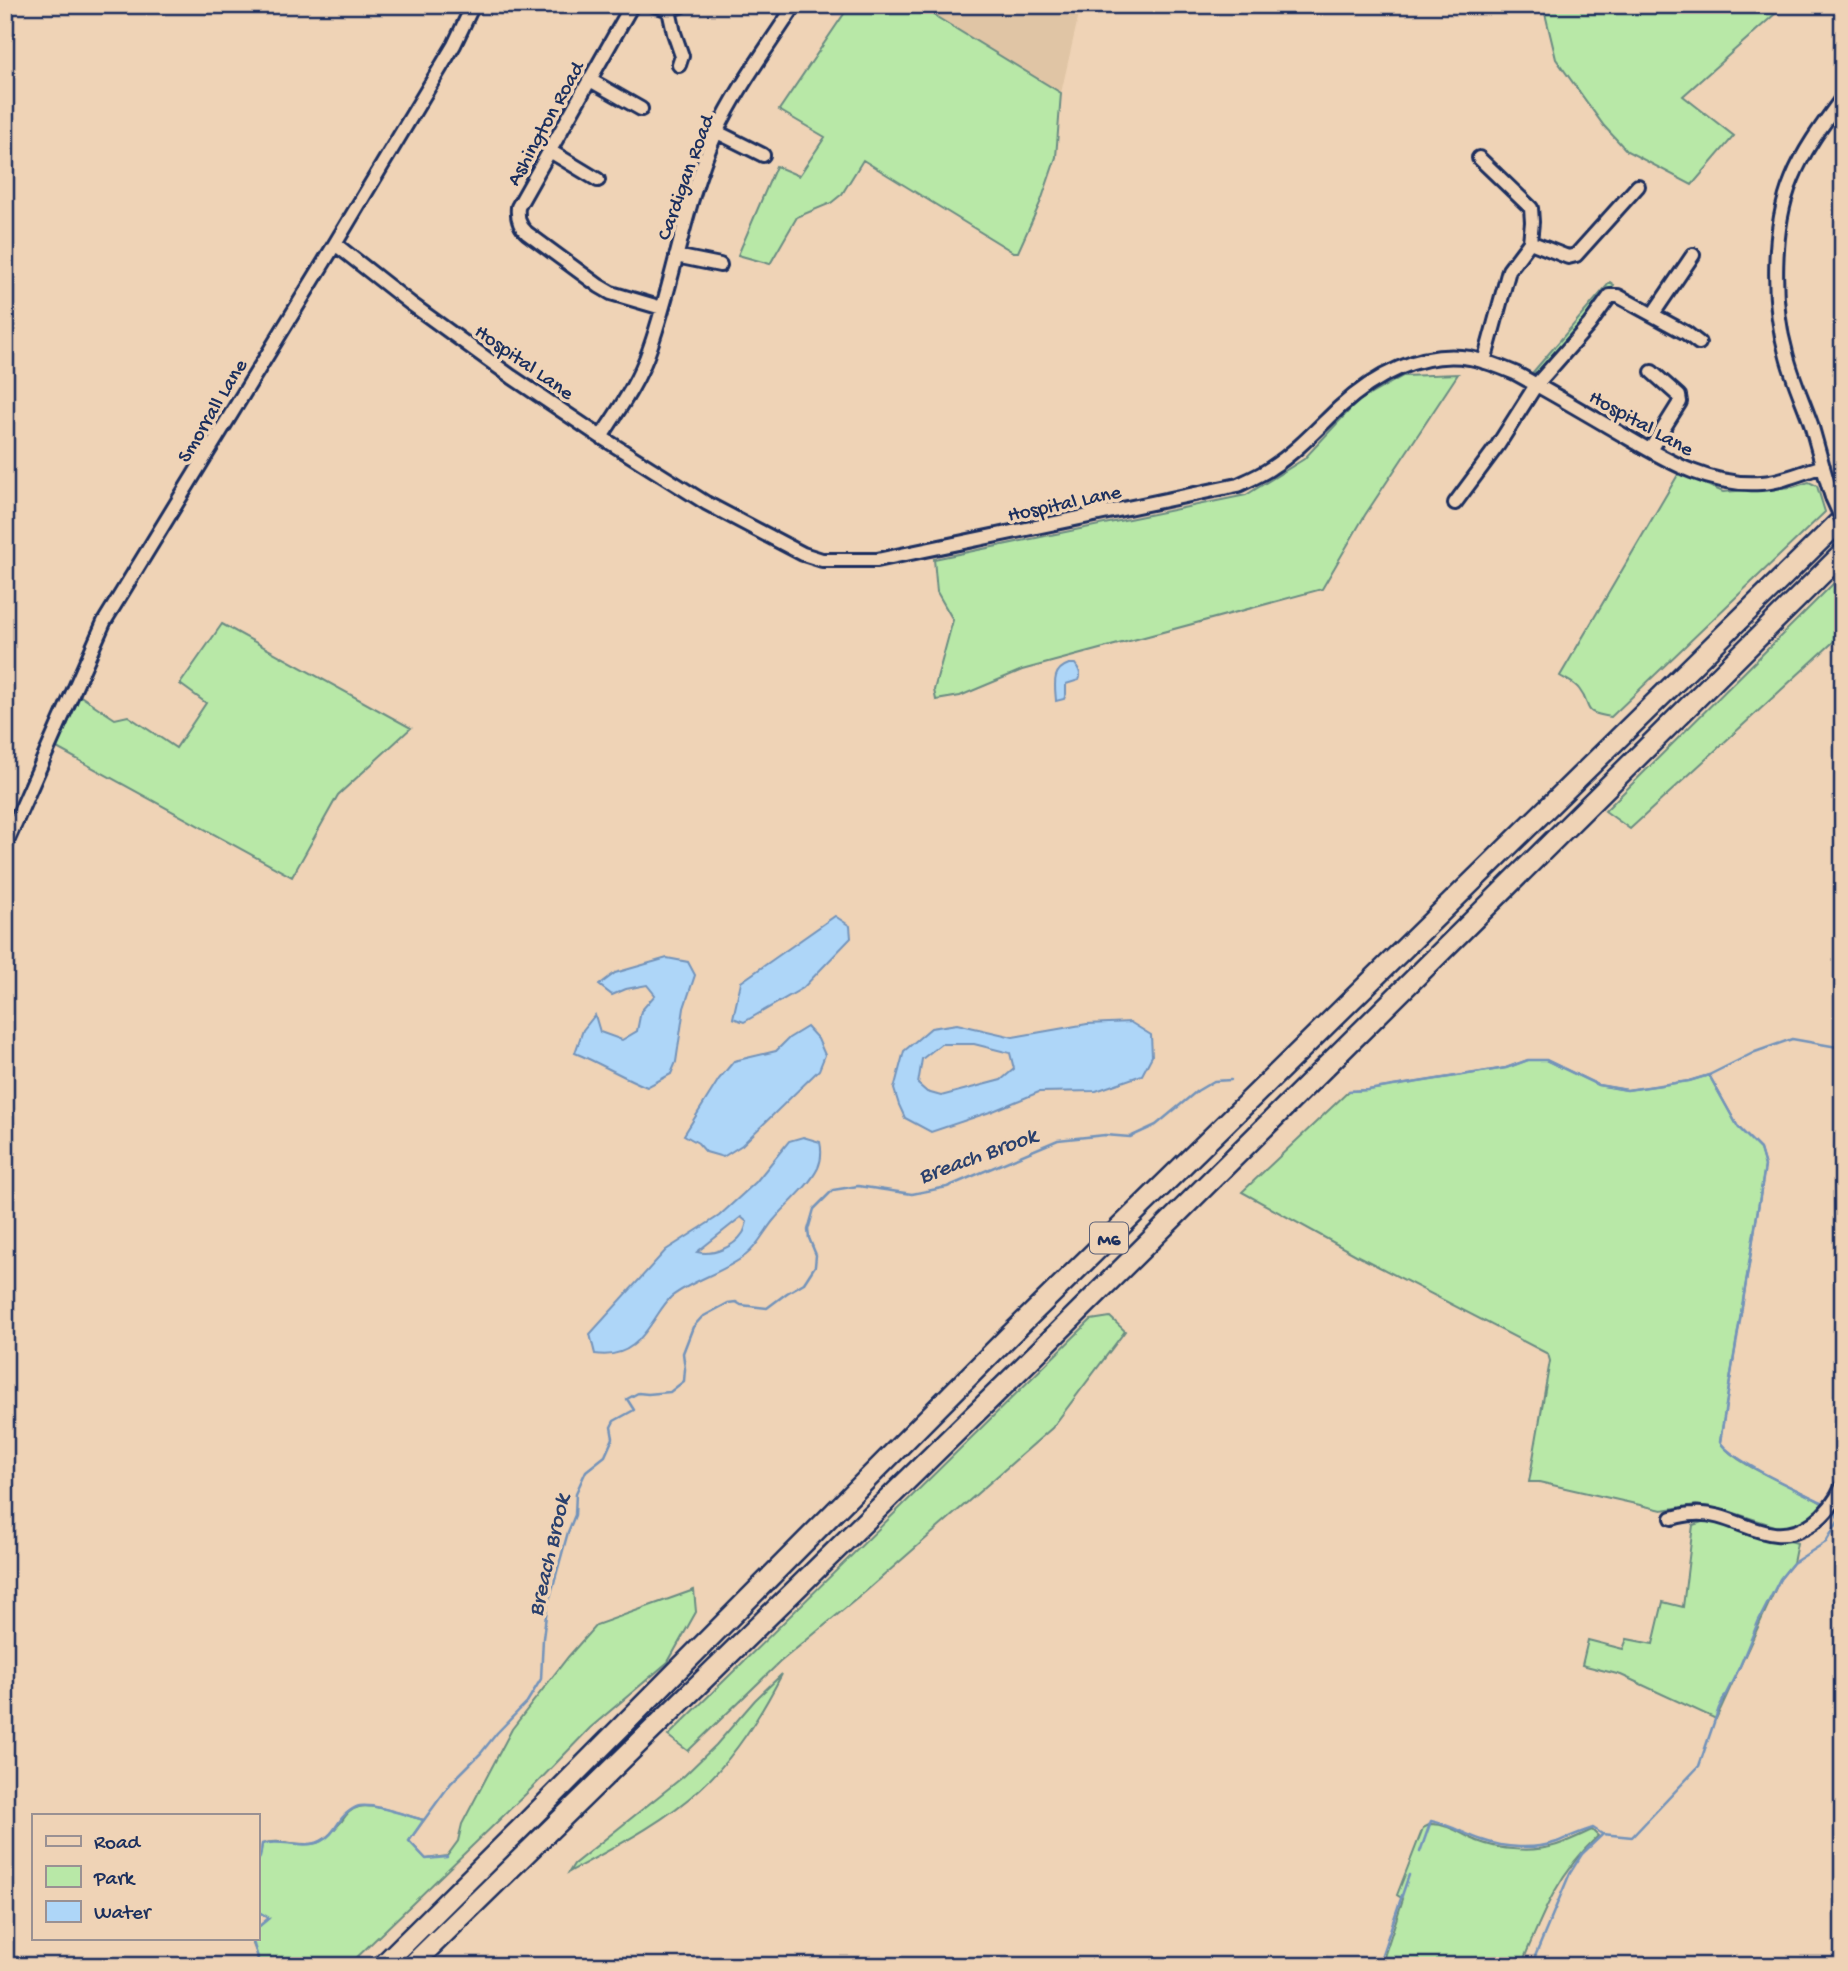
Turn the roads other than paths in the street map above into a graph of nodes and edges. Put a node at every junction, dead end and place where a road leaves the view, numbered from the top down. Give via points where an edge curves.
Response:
1 (472, 5) edge
2 (632, 5) edge
3 (654, 5) edge
4 (682, 5) edge
5 (795, 5) edge
6 (668, 10) junction
7 (678, 65) dead end
8 (590, 80) junction
9 (1843, 97) edge
10 (641, 108) dead end
11 (717, 132) junction
12 (550, 151) junction
13 (764, 156) dead end
14 (1479, 158) dead end
15 (598, 180) dead end
16 (1637, 186) dead end
17 (1530, 242) junction
18 (335, 244) junction
19 (1693, 255) dead end
20 (676, 256) junction
21 (720, 265) dead end
22 (662, 308) junction
23 (1653, 314) junction
24 (1699, 343) dead end
25 (1484, 362) junction
26 (1652, 372) dead end
27 (1536, 385) junction
28 (601, 437) junction
29 (1650, 450) junction
30 (1823, 466) junction
31 (1455, 503) dead end
32 (1843, 519) edge
33 (1843, 553) edge
34 (5, 846) edge
35 (1843, 1485) edge
36 (1672, 1518) dead end
37 (382, 1966) edge
38 (411, 1966) edge

1 - 18 street, Smorrall Lane via 454,45
2 - 8 street, Ashington Road
3 - 6 street
4 - 6 street
5 - 11 street, Cardigan Road
6 - 7 street via 682,56
8 - 10 street
8 - 12 street, Ashington Road
9 - 30 street via 1791,181 1776,256 1785,350
11 - 13 street
11 - 20 street, Cardigan Road
12 - 15 street
12 - 22 street, Ashington Road via 519,207 523,230 611,293
14 - 17 street via 1531,208
16 - 17 street via 1576,255 1568,257
17 - 25 street via 1509,271
18 - 28 street, Hospital Lane via 410,303
18 - 34 street, Smorrall Lane via 104,622
19 - 23 street
20 - 21 street, Cardigan Road
20 - 22 street, Cardigan Road
22 - 28 street, Cardigan Road via 631,391
23 - 24 street
23 - 27 street via 1610,296
25 - 27 street, Hospital Lane
25 - 28 street, Hospital Lane via 1443,358 1392,370 1352,396 1272,468 1238,485 877,560 822,560 803,554 706,503
26 - 29 street via 1680,402
27 - 29 street, Hospital Lane
27 - 31 street
29 - 30 street, Hospital Lane via 1690,471 1740,484 1763,484
30 - 32 street, bridge
32 - 37 highway, M6 via 1030,1315
33 - 38 highway, M6
35 - 36 street via 1820,1518 1793,1534 1767,1534 1713,1516

